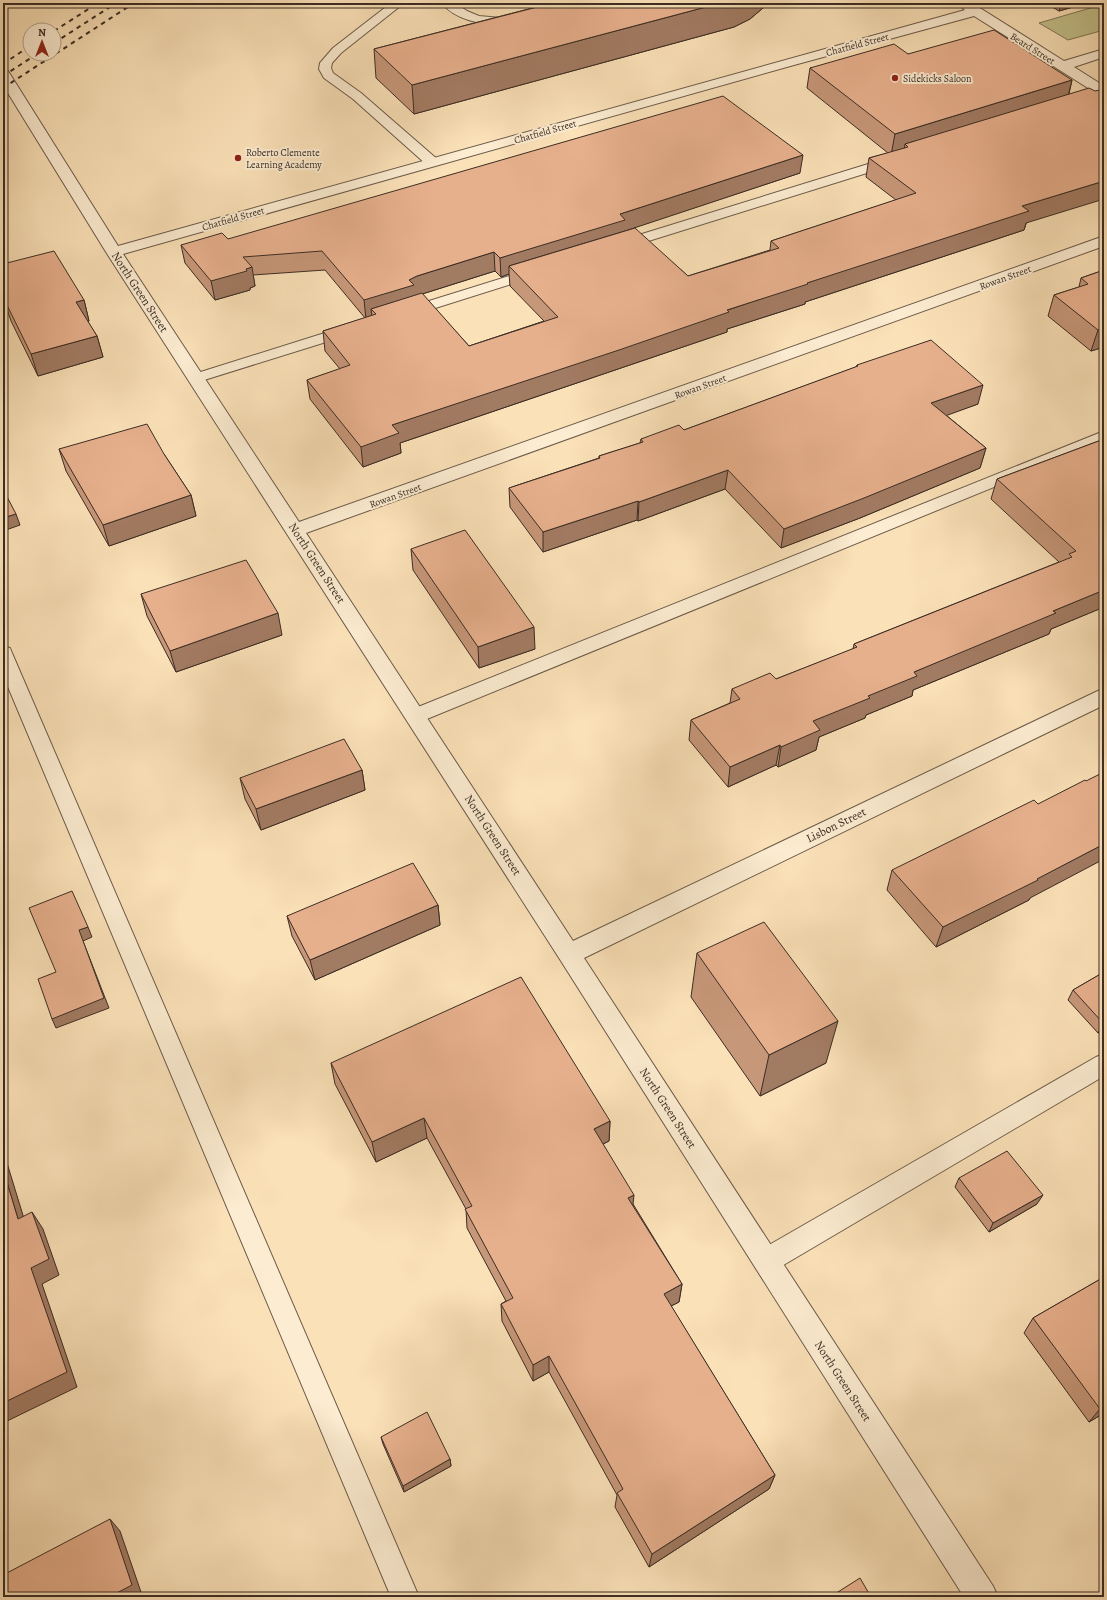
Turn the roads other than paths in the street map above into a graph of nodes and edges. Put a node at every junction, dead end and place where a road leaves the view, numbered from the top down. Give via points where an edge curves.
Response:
1 (398, 3) edge
2 (448, 3) edge
3 (963, 3) edge
4 (976, 11) junction
5 (525, 24) edge
6 (1104, 53) edge
7 (1063, 66) junction
8 (3, 74) edge
9 (1104, 93) edge
10 (1090, 99) edge
11 (909, 155) edge
12 (432, 162) junction
13 (1104, 241) edge
14 (606, 250) edge
15 (114, 252) junction
16 (545, 269) edge
17 (393, 316) edge
18 (363, 326) edge
19 (196, 378) junction
20 (1104, 436) edge
21 (295, 530) junction
22 (3, 653) edge
23 (1104, 696) edge
24 (415, 716) junction
25 (569, 954) junction
26 (1104, 1064) edge
27 (766, 1261) junction
28 (405, 1597) edge
29 (982, 1597) edge

1 - 12 lane via 328,59 326,71
2 - 5 lane via 463,15 472,18
3 - 4 street, Beard Street
4 - 7 street, Beard Street
4 - 12 street, Chatfield Street
6 - 7 street
7 - 9 street, Beard Street
8 - 15 street, North Green Street
9 - 10 lane
11 - 14 lane
12 - 15 street, Chatfield Street
13 - 21 street, Rowan Street
15 - 19 street, North Green Street
16 - 17 lane
18 - 19 lane
19 - 21 street, North Green Street
20 - 24 lane
21 - 24 street, North Green Street
22 - 28 lane
23 - 25 street, Lisbon Street
24 - 25 street, North Green Street
25 - 27 street, North Green Street
26 - 27 lane
27 - 29 street, North Green Street

